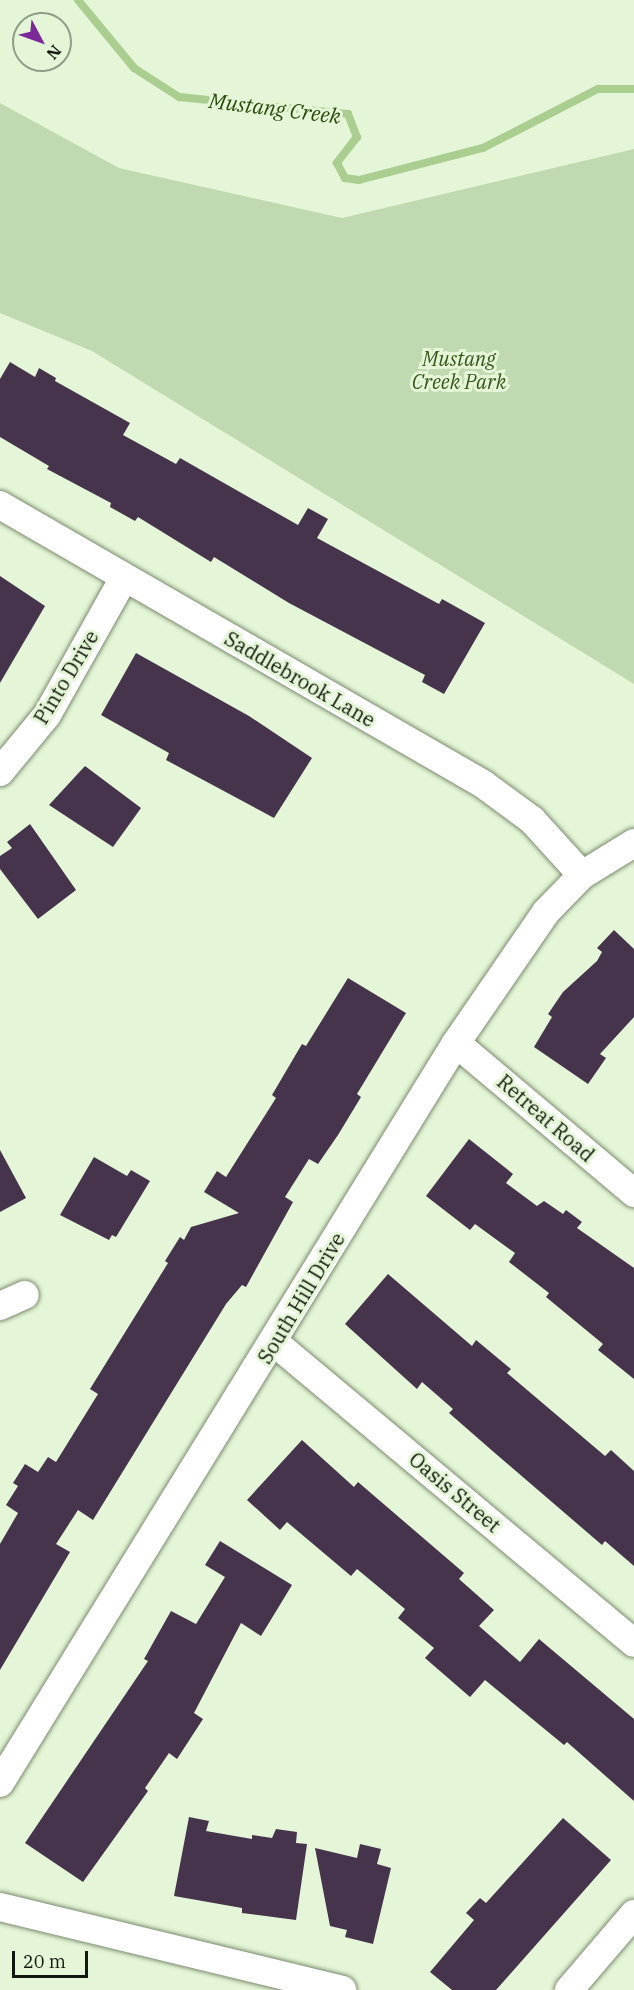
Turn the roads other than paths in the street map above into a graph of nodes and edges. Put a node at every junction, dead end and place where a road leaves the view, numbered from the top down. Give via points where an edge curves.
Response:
1 (0, 505) edge
2 (124, 578) junction
3 (0, 772) edge
4 (634, 843) edge
5 (582, 875) junction
6 (456, 1043) junction
7 (634, 1193) edge
8 (274, 1342) junction
9 (634, 1643) edge
10 (0, 1782) edge
11 (0, 1907) edge
12 (634, 1914) edge
13 (342, 1990) edge
14 (569, 1990) edge

1 - 2 street, Saddlebrook Lane
2 - 3 street, Pinto Drive via 47,715
2 - 5 street, Saddlebrook Lane via 483,784 532,820
4 - 5 street, South Hill Drive
5 - 6 street, South Hill Drive via 546,912
6 - 7 street, Retreat Road
6 - 8 street, South Hill Drive
8 - 9 street, Oasis Street
8 - 10 street, South Hill Drive
11 - 13 street
12 - 14 street

